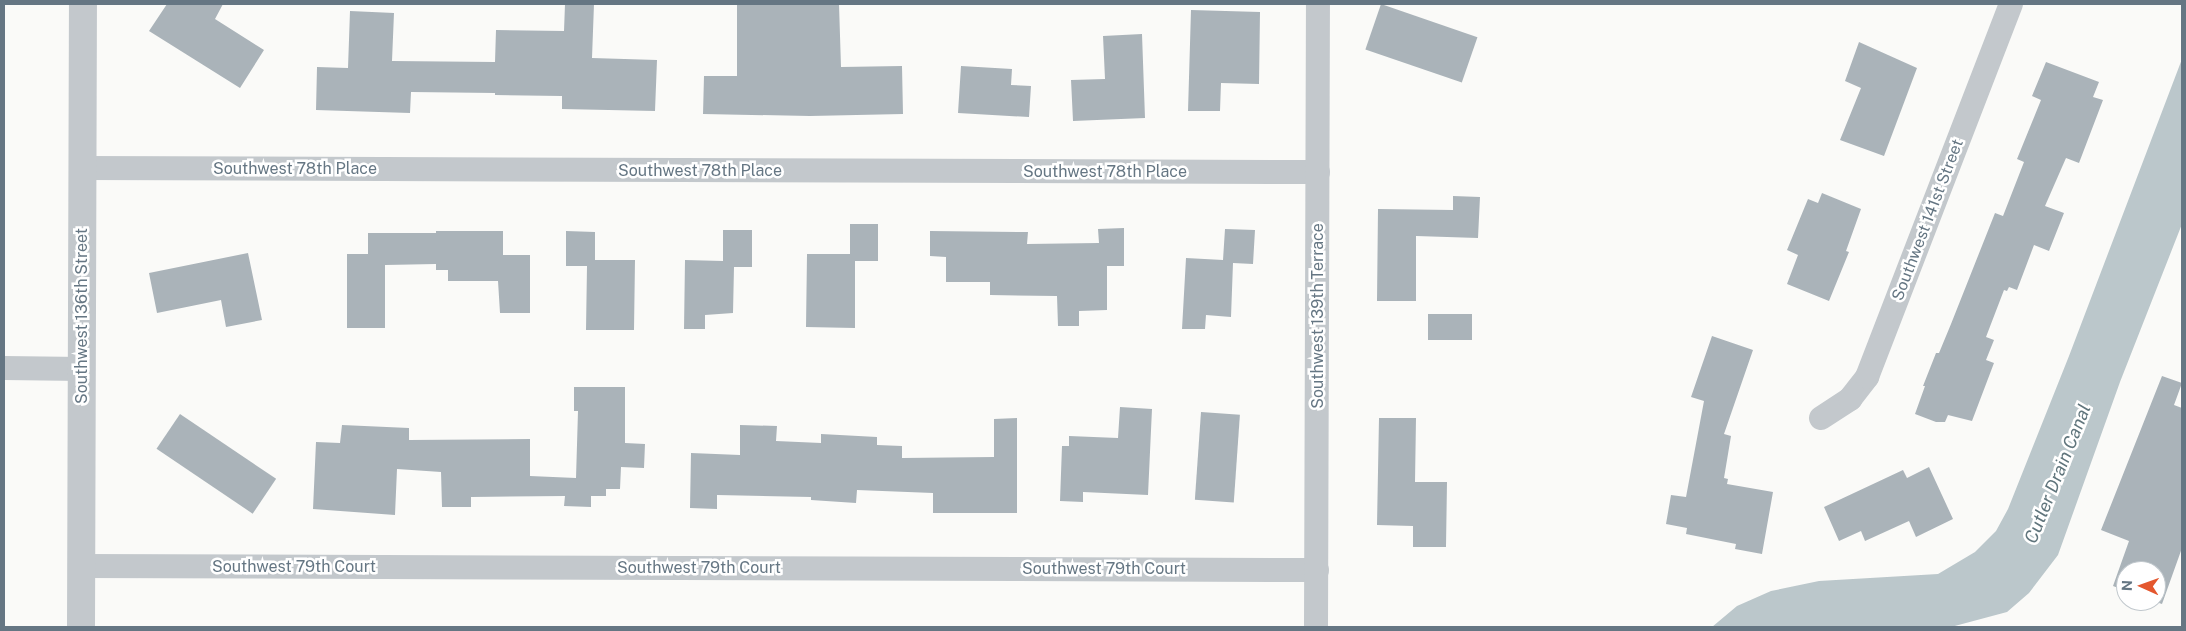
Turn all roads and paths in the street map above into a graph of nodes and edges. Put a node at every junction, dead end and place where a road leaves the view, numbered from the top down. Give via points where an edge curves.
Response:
1 (83, 4) edge
2 (1318, 4) edge
3 (2011, 4) edge
4 (83, 168) junction
5 (1318, 172) junction
6 (4, 368) edge
7 (82, 370) junction
8 (1821, 418) dead end
9 (81, 566) junction
10 (1317, 570) junction
11 (81, 627) edge
12 (1316, 627) edge

1 - 4 street, Southwest 136th Street
2 - 5 street, Southwest 139th Terrace
3 - 8 street, Southwest 141st Street via 1867,377 1850,399
4 - 5 street, Southwest 78th Place
4 - 7 street, Southwest 136th Street
5 - 10 street, Southwest 139th Terrace
6 - 7 street
7 - 9 street, Southwest 136th Street
9 - 10 street, Southwest 79th Court
9 - 11 street, Southwest 136th Street
10 - 12 street, Southwest 139th Terrace

